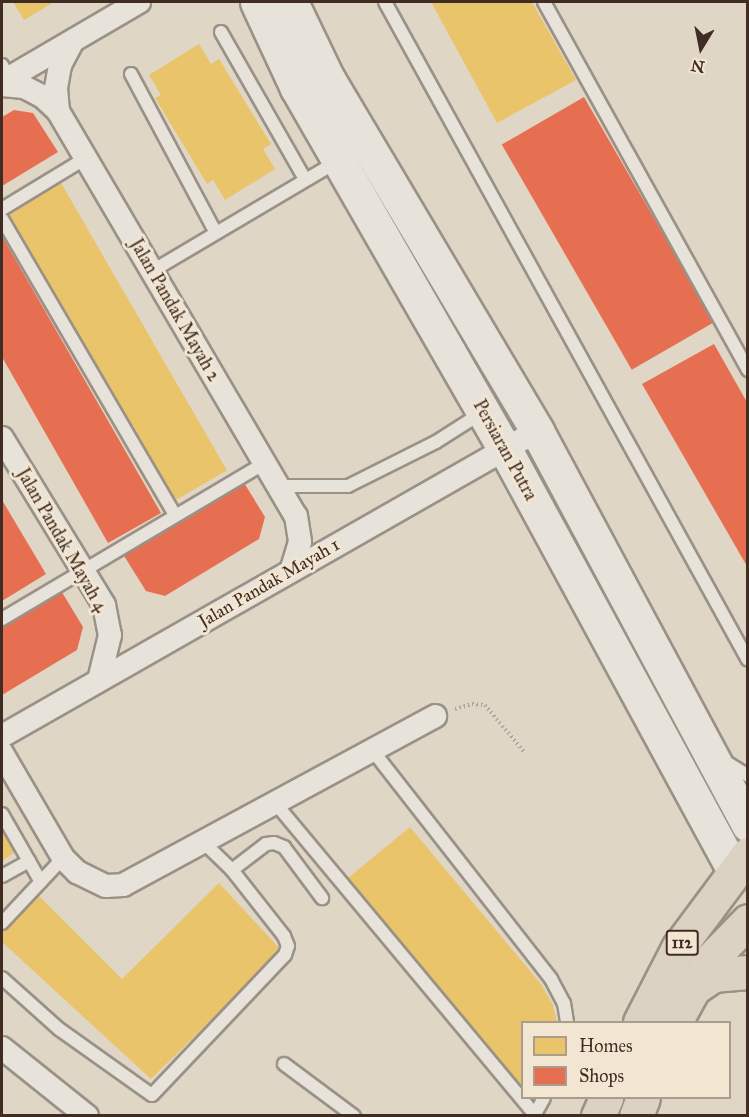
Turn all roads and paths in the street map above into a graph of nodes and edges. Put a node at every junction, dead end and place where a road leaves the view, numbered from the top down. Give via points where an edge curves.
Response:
1 (138, 2) edge
2 (257, 2) edge
3 (291, 2) edge
4 (385, 2) edge
5 (544, 2) edge
6 (221, 32) dead end
7 (74, 40) junction
8 (131, 74) dead end
9 (3, 78) edge
10 (58, 111) junction
11 (86, 158) junction
12 (339, 160) junction
13 (305, 179) junction
14 (2, 208) edge
15 (2, 219) edge
16 (216, 233) junction
17 (152, 271) junction
18 (454, 287) junction
19 (422, 304) junction
20 (747, 370) edge
21 (484, 412) junction
22 (537, 431) junction
23 (2, 438) edge
24 (505, 449) junction
25 (265, 463) junction
26 (278, 486) junction
27 (175, 515) junction
28 (82, 571) junction
29 (291, 571) junction
30 (2, 619) edge
31 (747, 660) edge
32 (99, 680) junction
33 (435, 716) joint
34 (2, 736) edge
35 (706, 746) junction
36 (373, 751) junction
37 (2, 753) edge
38 (525, 753) dead end
39 (747, 776) edge
40 (276, 804) junction
41 (2, 814) edge
42 (747, 825) edge
43 (205, 843) junction
44 (63, 858) junction
45 (28, 861) junction
46 (741, 862) edge
47 (232, 870) junction
48 (2, 876) edge
49 (41, 882) junction
50 (322, 897) dead end
51 (747, 901) edge
52 (747, 921) edge
53 (2, 923) edge
54 (747, 972) edge
55 (2, 978) edge
56 (690, 990) junction
57 (567, 1021) edge
58 (641, 1021) edge
59 (676, 1021) edge
60 (2, 1048) edge
61 (284, 1064) dead end
62 (521, 1098) edge
63 (522, 1099) edge
64 (543, 1099) edge
65 (606, 1099) edge
66 (643, 1099) edge
67 (535, 1115) edge
68 (87, 1116) edge
69 (354, 1116) edge
70 (598, 1116) edge
71 (636, 1116) edge

1 - 7 street
2 - 12 main road, Persiaran Putra via 297,88
3 - 18 main road, Persiaran Putra via 327,77
4 - 31 lane
5 - 20 lane
6 - 13 lane
7 - 9 street
7 - 10 street via 60,65
8 - 16 lane
9 - 10 street, Jalan Pandak Mayah 2 via 42,96
10 - 11 street, Jalan Pandak Mayah 2
11 - 14 lane
11 - 17 street, Jalan Pandak Mayah 2
12 - 13 lane
12 - 19 main road, Persiaran Putra
13 - 16 lane
15 - 27 lane
16 - 17 lane
17 - 25 street, Jalan Pandak Mayah 2
18 - 19 main road
18 - 22 main road, Persiaran Putra
19 - 21 main road, Persiaran Putra
21 - 24 main road, Persiaran Putra
21 - 26 lane via 348,486
22 - 24 street, Jalan Pandak Mayah 1
22 - 35 main road, Persiaran Putra
23 - 28 street, Jalan Pandak Mayah 4
24 - 29 street, Jalan Pandak Mayah 1
24 - 46 main road, Persiaran Putra
25 - 26 street, Jalan Pandak Mayah 2
25 - 27 lane
26 - 29 street, Jalan Pandak Mayah 2 via 300,528
27 - 28 lane
28 - 30 lane
28 - 32 street, Jalan Pandak Mayah 4 via 109,621 110,635
29 - 32 street, Jalan Pandak Mayah 1
32 - 34 street, Jalan Pandak Mayah 1
33 - 36 street
33 - 38 path via 472,704 485,705
35 - 39 lane
35 - 42 main road, Persiaran Putra
36 - 40 street
36 - 57 lane via 551,979 564,1003
37 - 44 street
40 - 43 street
40 - 62 lane
41 - 45 lane
43 - 44 street via 123,885 91,881
43 - 47 lane
44 - 49 lane
45 - 48 lane
45 - 49 lane
46 - 51 main road, Persiaran Putra
46 - 58 main road, 112 via 678,948
47 - 50 lane via 266,844 274,843 284,847
47 - 55 lane via 284,936 288,946 285,955 152,1095 59,1029
49 - 53 lane
52 - 56 main road, 112 via 708,962
54 - 56 main road via 713,975
56 - 59 main road, 112
60 - 68 street
61 - 69 lane
63 - 67 lane
64 - 67 lane
65 - 70 main road
66 - 71 main road

